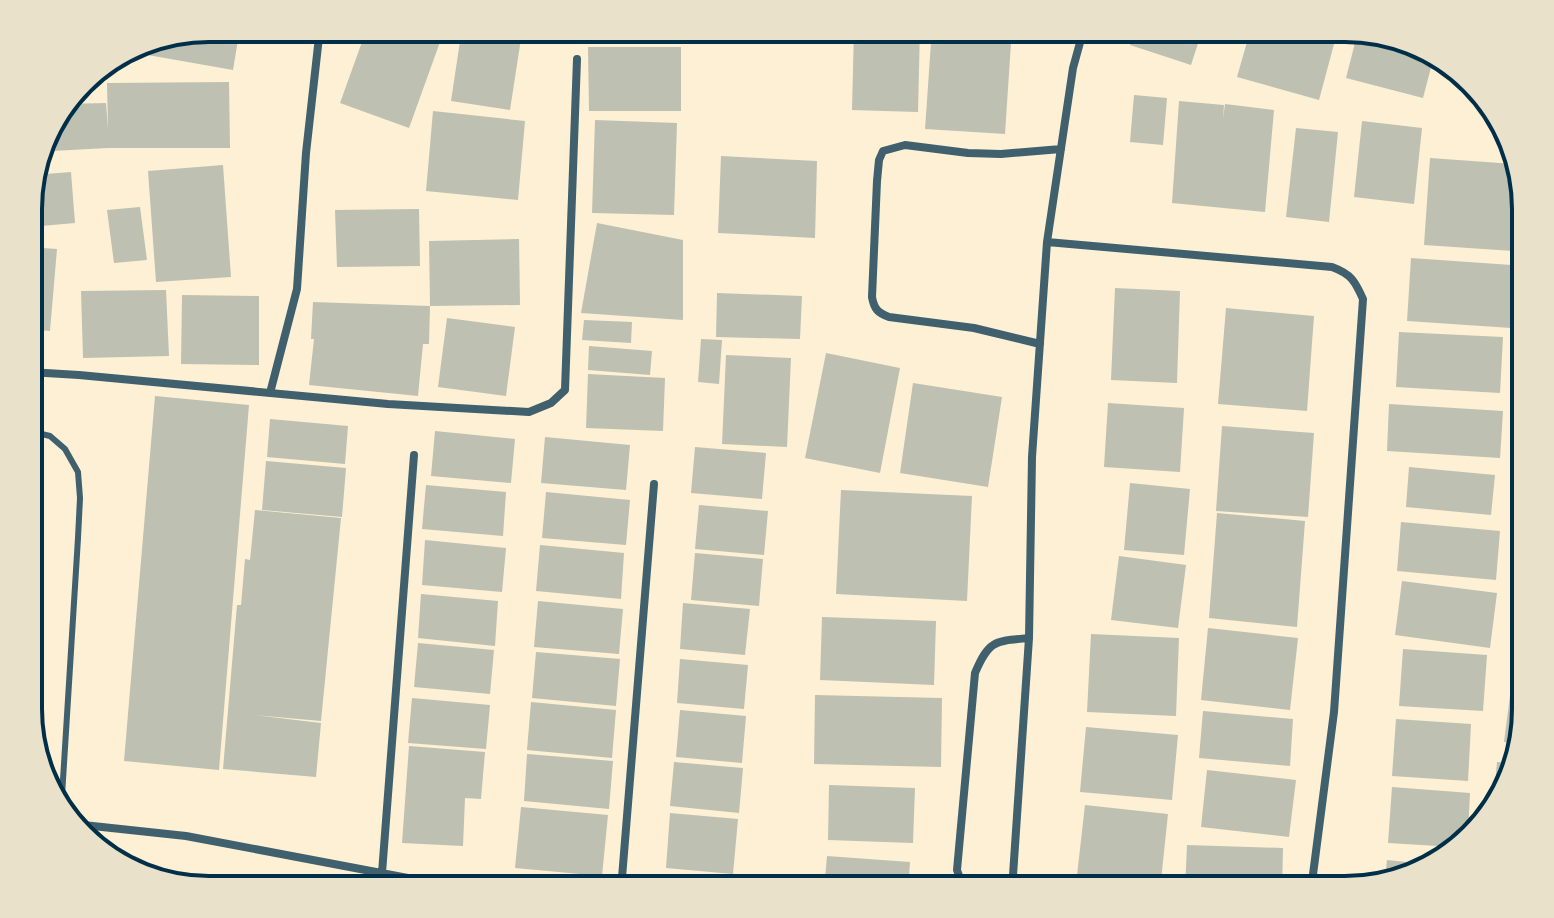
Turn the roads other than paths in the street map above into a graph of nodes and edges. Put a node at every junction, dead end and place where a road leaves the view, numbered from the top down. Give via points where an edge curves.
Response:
1 (318, 42) edge
2 (1080, 42) edge
3 (577, 59) dead end
4 (1061, 149) junction
5 (1047, 242) junction
6 (1040, 344) junction
7 (42, 373) edge
8 (270, 393) junction
9 (42, 434) edge
10 (414, 455) dead end
11 (654, 484) dead end
12 (1029, 638) junction
13 (62, 789) edge
14 (90, 826) edge
15 (382, 873) junction
16 (398, 876) edge
17 (622, 876) edge
18 (959, 876) edge
19 (1013, 876) edge
20 (1313, 876) edge

1 - 8 street via 297,289
2 - 4 street
3 - 8 street via 565,390 529,412
4 - 5 street
4 - 6 street via 1001,154 905,145 883,151 879,160 872,297 878,313
5 - 6 street
5 - 20 street via 1332,267 1352,278 1363,299 1334,712
6 - 12 street
7 - 8 street
9 - 13 lane via 65,449 78,472 80,498
10 - 15 street
11 - 17 street
12 - 18 street via 998,641 983,655 975,673
12 - 19 street
14 - 15 street via 186,836
15 - 16 street

